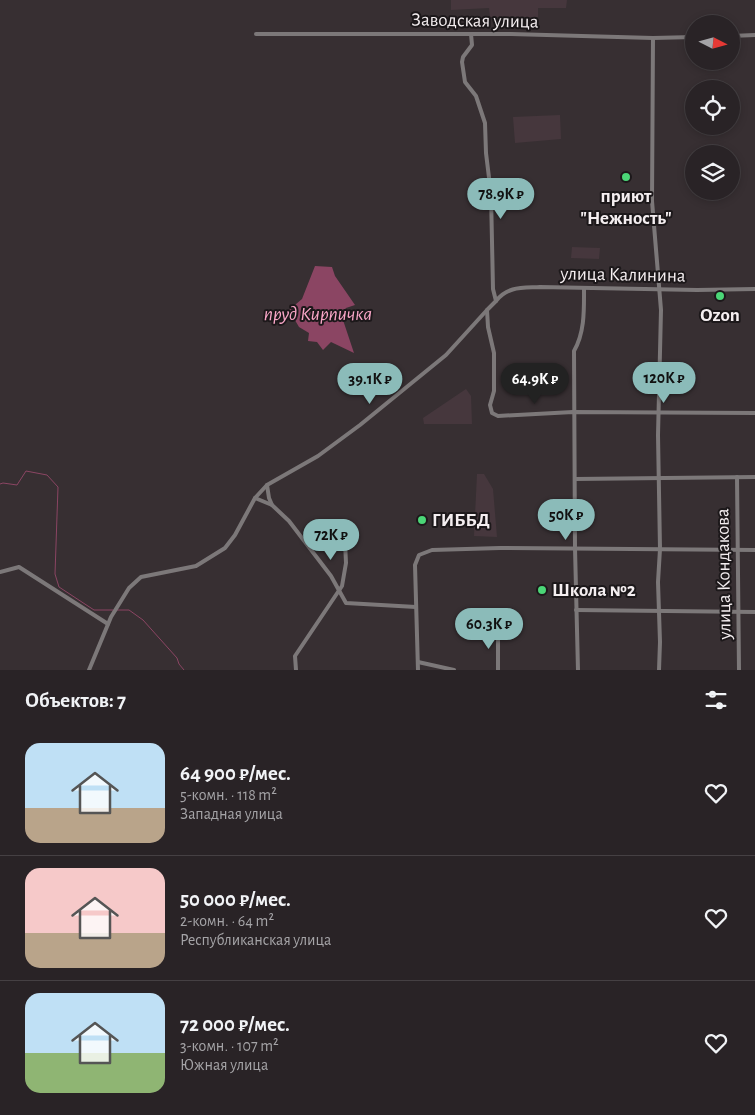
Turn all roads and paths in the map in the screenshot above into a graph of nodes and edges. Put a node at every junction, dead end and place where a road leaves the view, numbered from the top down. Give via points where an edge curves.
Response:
1 (256, 34) dead end
2 (472, 34) junction
3 (755, 35) edge
4 (740, 36) edge
5 (685, 37) edge
6 (653, 38) junction
7 (584, 288) junction
8 (755, 289) edge
9 (660, 290) junction
10 (496, 301) junction
11 (487, 310) junction
12 (574, 412) junction
13 (659, 413) junction
14 (755, 413) edge
15 (737, 477) junction
16 (755, 477) edge
17 (575, 479) junction
18 (659, 479) junction
19 (267, 485) junction
20 (255, 498) junction
21 (272, 505) junction
22 (344, 521) dead end
23 (575, 548) junction
24 (660, 549) junction
25 (738, 550) junction
26 (755, 550) edge
27 (0, 572) edge
28 (338, 591) junction
29 (416, 607) junction
30 (576, 610) junction
31 (659, 611) junction
32 (739, 612) junction
33 (755, 612) edge
34 (108, 624) junction
35 (498, 630) dead end
36 (418, 662) junction
37 (88, 670) edge
38 (296, 670) edge
39 (418, 670) edge
40 (454, 670) edge
41 (498, 670) edge
42 (578, 670) edge
43 (659, 670) edge
44 (739, 670) edge

1 - 2 street, Заводская улица
2 - 6 street, Заводская улица
2 - 10 street via 472,45 462,62 465,82 476,96 485,122
3 - 4 street
5 - 6 street, Заводская улица
6 - 9 street via 652,191
7 - 9 street, улица Калинина
7 - 10 street, улица Калинина via 518,288 506,291
7 - 12 street via 583,324 574,351
8 - 9 street, улица Калинина
9 - 13 street
10 - 11 street, улица Калинина
11 - 12 street via 494,353 492,413 498,416
11 - 19 street, улица Калинина via 446,355 360,425 318,456
12 - 13 street
12 - 17 street
13 - 14 street
13 - 18 street
15 - 16 street
15 - 18 street
15 - 25 street, улица Кондакова
17 - 18 street
17 - 23 street
18 - 24 street
19 - 20 street, улица Калинина
19 - 21 street
20 - 21 street
20 - 34 street, улица Калинина via 225,548 196,566 140,577 118,604
21 - 28 street via 297,531 331,576
22 - 28 street via 346,563
23 - 24 street
23 - 29 street via 432,550 419,555 415,565
23 - 30 street
24 - 25 street
24 - 31 street
25 - 26 street
25 - 32 street, улица Кондакова
27 - 34 street via 19,567
28 - 29 street via 346,602
28 - 38 street via 294,656
29 - 36 street
30 - 31 street
30 - 42 street
31 - 32 street
31 - 43 street
32 - 33 street
32 - 44 street, улица Кондакова
34 - 37 street, улица Калинина
35 - 41 street
36 - 39 street
36 - 40 street

